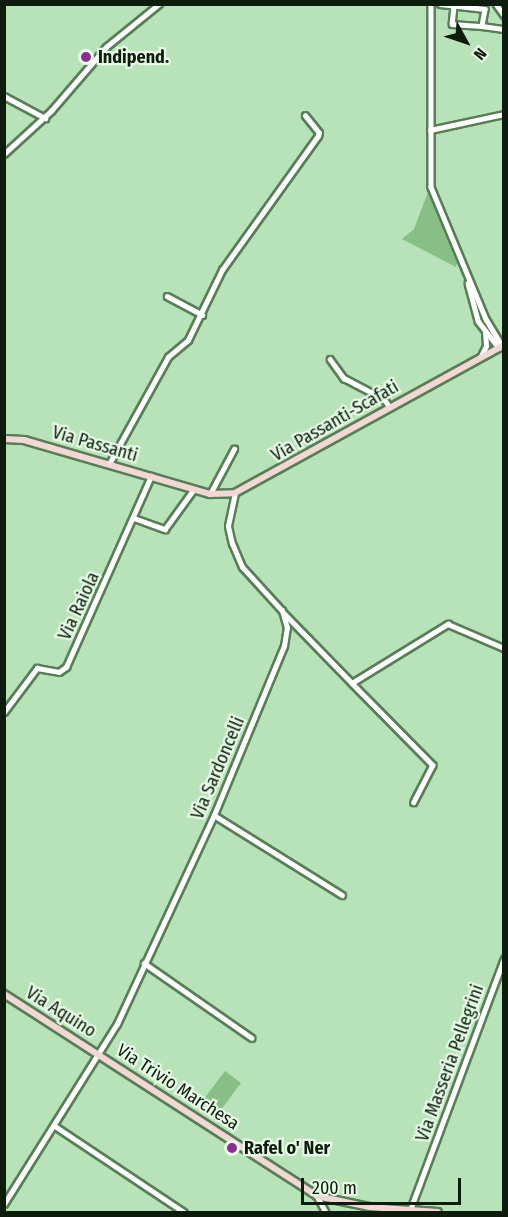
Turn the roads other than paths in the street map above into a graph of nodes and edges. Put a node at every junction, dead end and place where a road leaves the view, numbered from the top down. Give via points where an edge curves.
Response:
1 (159, 4) edge
2 (431, 4) edge
3 (440, 4) edge
4 (496, 4) edge
5 (454, 6) junction
6 (504, 15) edge
7 (482, 26) junction
8 (504, 29) edge
9 (4, 96) edge
10 (504, 114) edge
11 (305, 116) dead end
12 (45, 118) junction
13 (430, 130) junction
14 (4, 154) edge
15 (467, 277) junction
16 (167, 296) dead end
17 (202, 315) junction
18 (484, 331) junction
19 (501, 346) edge
20 (480, 358) junction
21 (330, 359) dead end
22 (389, 406) junction
23 (4, 439) edge
24 (234, 449) dead end
25 (109, 464) junction
26 (151, 476) junction
27 (176, 483) joint
28 (194, 489) junction
29 (236, 493) junction
30 (210, 494) junction
31 (134, 518) junction
32 (282, 611) junction
33 (504, 648) edge
34 (352, 683) junction
35 (4, 712) edge
36 (414, 802) dead end
37 (214, 815) junction
38 (342, 896) dead end
39 (504, 958) edge
40 (144, 963) junction
41 (4, 994) edge
42 (252, 1038) dead end
43 (101, 1055) junction
44 (55, 1126) junction
45 (317, 1196) junction
46 (4, 1204) edge
47 (410, 1210) junction
48 (184, 1212) edge
49 (326, 1212) edge
50 (438, 1212) edge

1 - 12 street via 106,47
2 - 13 street
3 - 5 street
4 - 6 street
5 - 7 street via 452,24
5 - 7 street via 485,9
7 - 8 street
9 - 12 street
10 - 13 street
11 - 17 street via 318,136 222,270
12 - 14 street
13 - 15 street via 431,187
15 - 18 street
15 - 19 street
16 - 17 street
17 - 25 street via 188,340 168,357
18 - 19 street
18 - 20 street via 486,346
19 - 20 street, Via Passanti-Scafati
20 - 22 street, Via Passanti-Scafati
21 - 22 street via 344,378 384,399
22 - 29 street, Via Passanti-Scafati
23 - 25 street, Via Passanti
24 - 30 street
25 - 26 street, Via Passanti
26 - 27 street, Via Passanti
26 - 31 street, Via Raiola
27 - 28 street, Via Passanti-Scafati
28 - 30 street, Via Passanti-Scafati
28 - 31 street via 165,529
29 - 30 street, Via Passanti-Scafati
29 - 32 street via 228,526 232,544 242,567
31 - 35 street, Via Raiola via 66,667 59,672 36,668
32 - 34 street
32 - 37 street, Via Sardoncelli via 287,628 284,646
33 - 34 street via 448,624
34 - 36 street via 433,765
37 - 38 street
37 - 40 street, Via Sardoncelli
39 - 47 street, Via Masseria Pellegrini
40 - 42 street
40 - 43 street, Via Sardoncelli
41 - 43 street, Via Aquino
43 - 44 street, Via Sardoncelli
43 - 45 street, Via Trivio Marchesa
44 - 46 street, Via Sardoncelli
44 - 48 street
45 - 47 street, Via Trivio Marchesa
45 - 49 street
47 - 50 street, Via Trivio Marchesa

